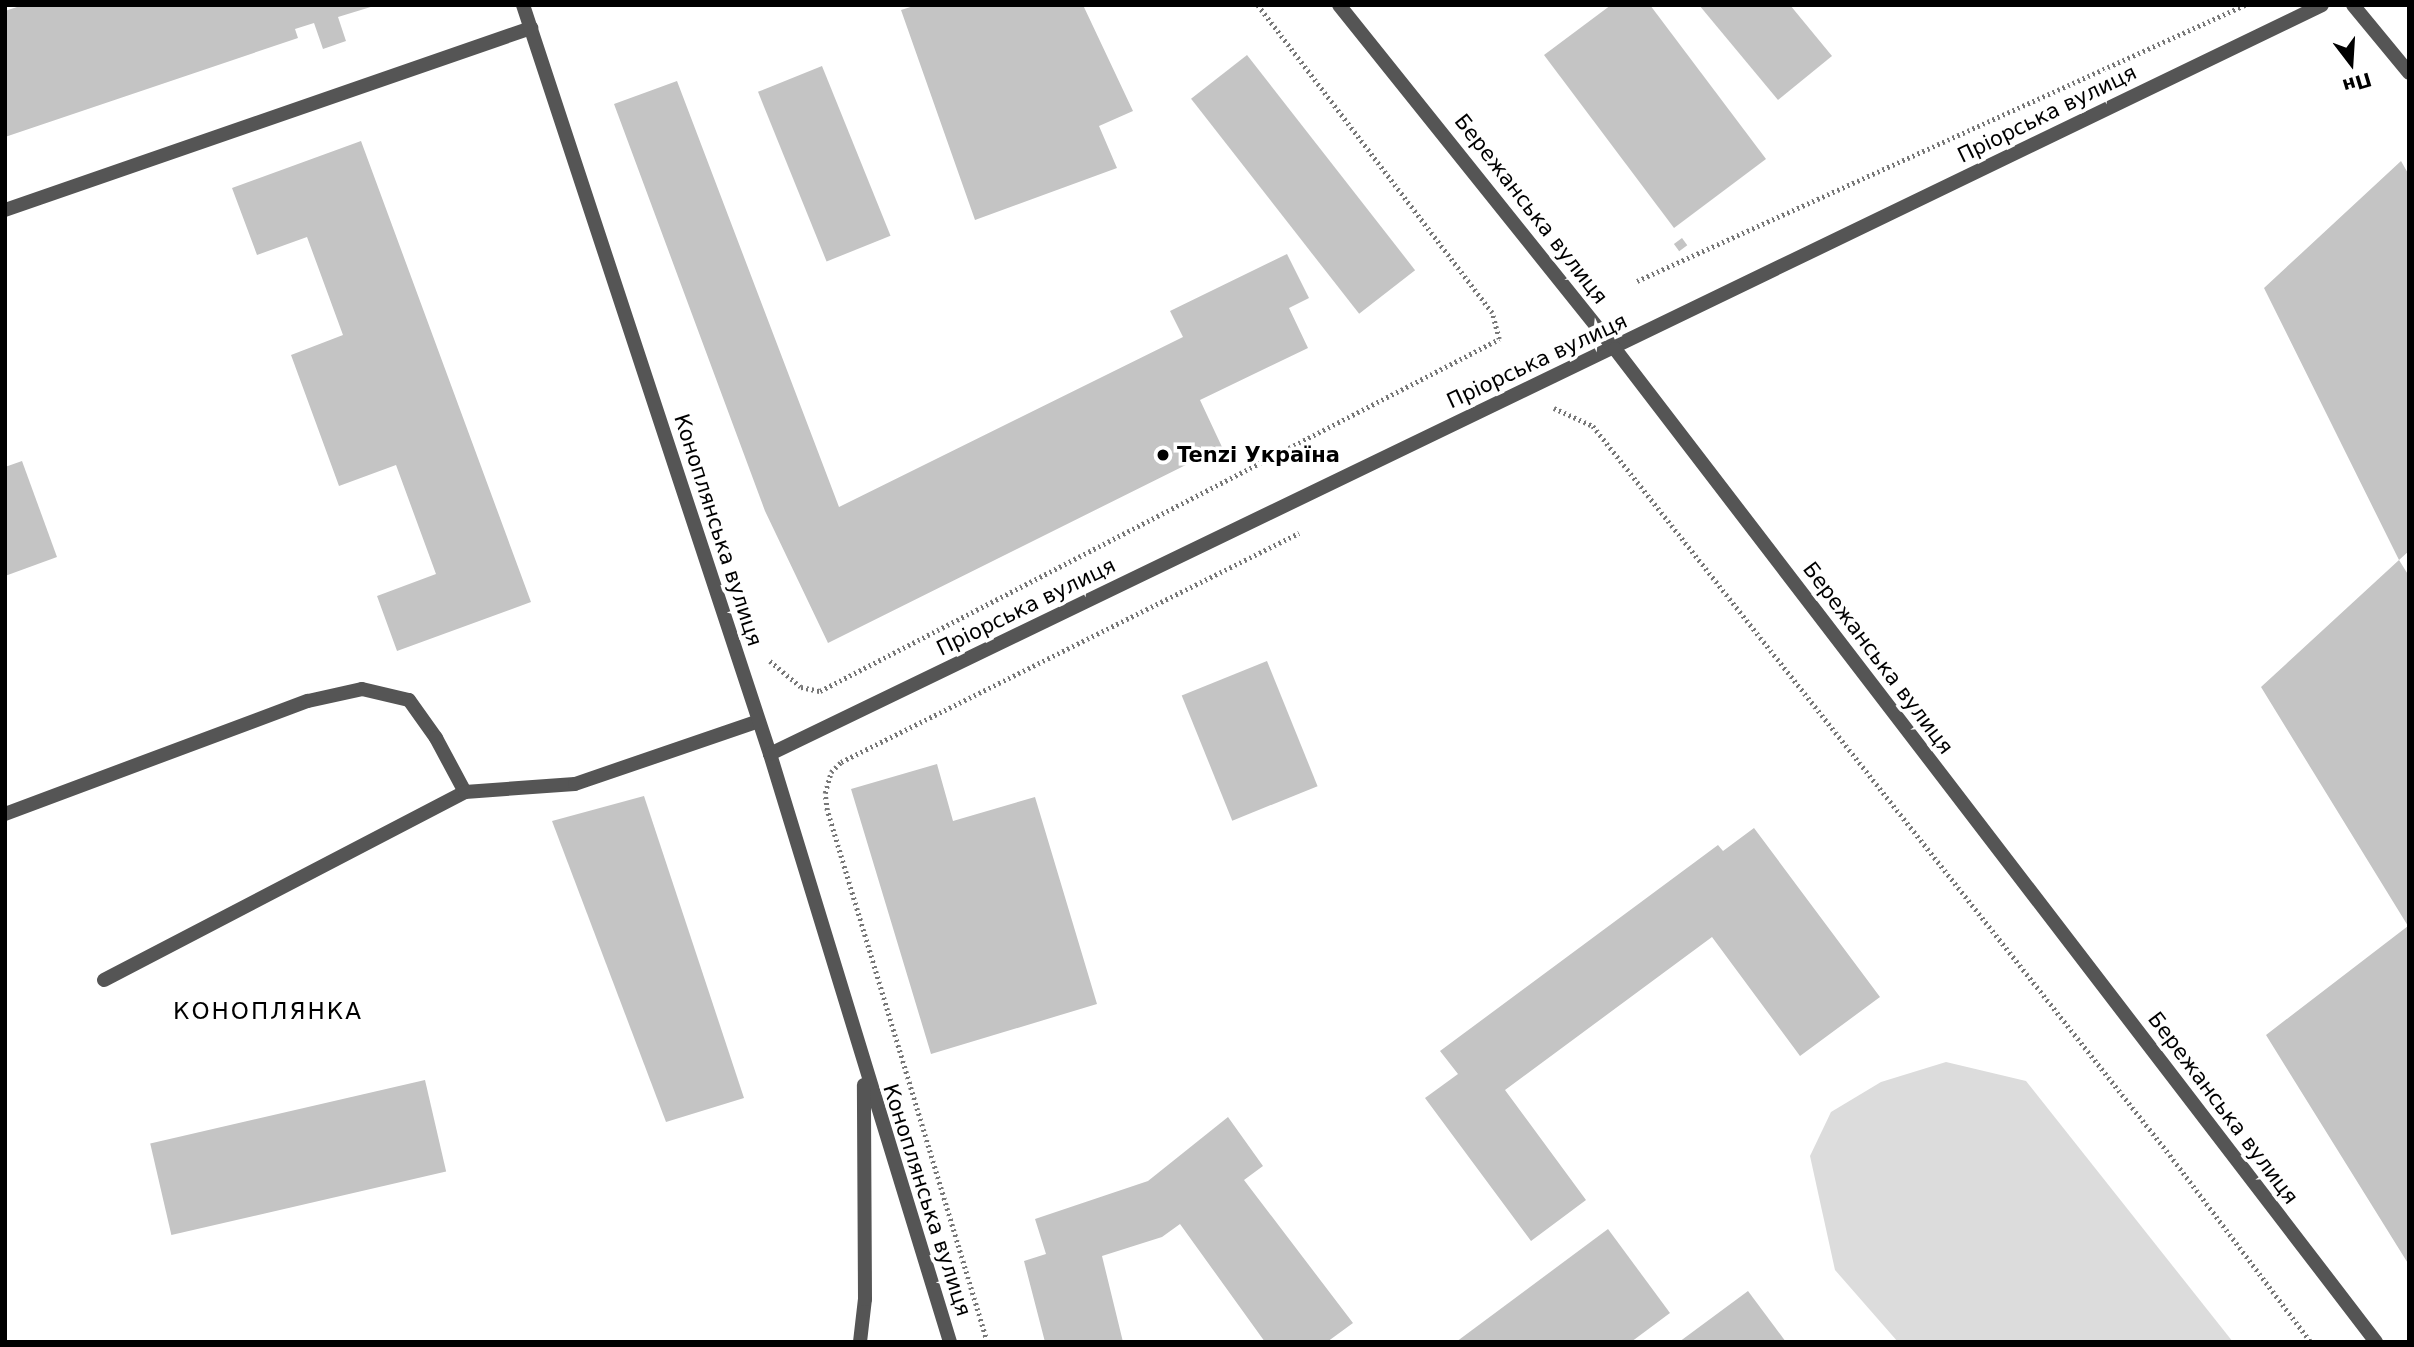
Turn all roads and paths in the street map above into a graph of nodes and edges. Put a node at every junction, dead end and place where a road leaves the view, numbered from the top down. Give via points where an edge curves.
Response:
1 (523, 5) edge
2 (1257, 5) edge
3 (1339, 5) edge
4 (2245, 5) edge
5 (2322, 5) edge
6 (2353, 5) edge
7 (531, 28) junction
8 (2409, 74) edge
9 (5, 210) edge
10 (1637, 281) dead end
11 (1615, 349) junction
12 (1539, 413) dead end
13 (1304, 531) dead end
14 (820, 691) dead end
15 (759, 721) junction
16 (770, 754) junction
17 (465, 792) junction
18 (5, 814) edge
19 (104, 980) dead end
20 (863, 1070) junction
21 (860, 1342) edge
22 (950, 1342) edge
23 (987, 1342) edge
24 (2311, 1342) edge
25 (2375, 1342) edge

1 - 7 street, Коноплянська вулиця
2 - 14 path via 1492,313 1499,339
3 - 11 street, Бережанська вулиця
4 - 10 path
5 - 11 street, Пріорська вулиця
6 - 8 street
7 - 9 street
7 - 15 street, Коноплянська вулиця
11 - 16 street, Пріорська вулиця
11 - 25 street, Бережанська вулиця
12 - 24 path via 1552,407 1593,426 2161,1144
13 - 23 path via 841,762 831,772 825,793 827,810
15 - 16 street, Коноплянська вулиця
15 - 17 street via 575,784
16 - 20 street, Коноплянська вулиця
17 - 18 street via 409,700 362,689 308,701
17 - 19 street
20 - 21 street, Коноплянська вулиця via 865,1300
20 - 22 street, Коноплянська вулиця

